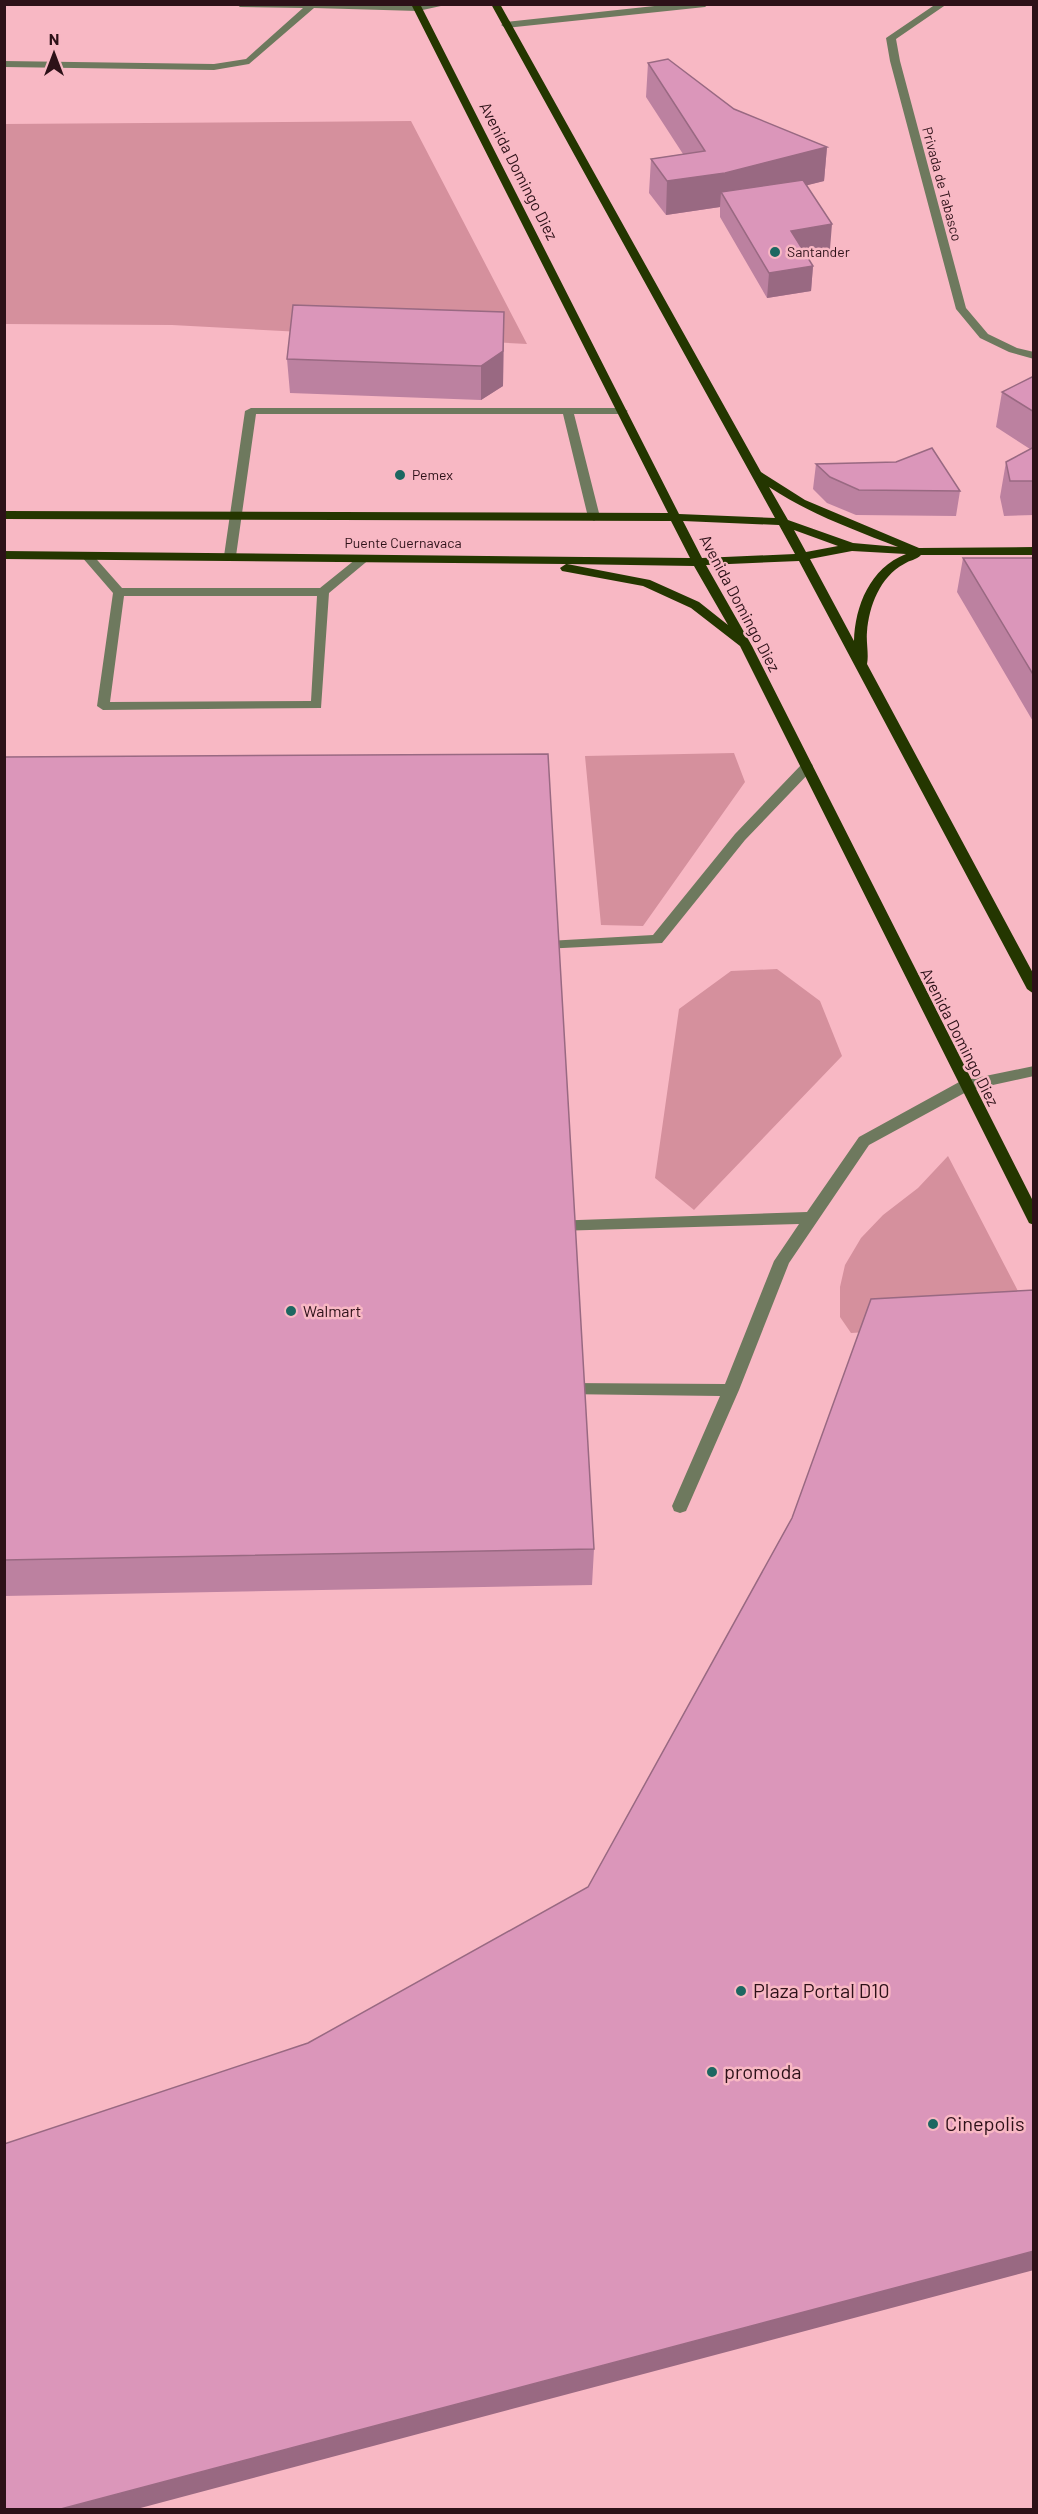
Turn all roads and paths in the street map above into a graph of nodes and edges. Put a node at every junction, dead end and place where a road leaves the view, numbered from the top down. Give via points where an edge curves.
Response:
1 (240, 4) edge
2 (447, 4) edge
3 (495, 4) edge
4 (705, 4) edge
5 (943, 4) edge
6 (416, 6) edge
7 (310, 7) junction
8 (506, 25) junction
9 (4, 64) edge
10 (1034, 356) edge
11 (568, 411) junction
12 (622, 411) junction
13 (755, 471) junction
14 (4, 515) edge
15 (235, 515) junction
16 (594, 517) junction
17 (676, 517) junction
18 (782, 522) junction
19 (852, 547) junction
20 (1034, 551) edge
21 (924, 552) junction
22 (4, 555) edge
23 (87, 556) junction
24 (230, 556) junction
25 (802, 557) junction
26 (365, 558) junction
27 (509, 559) junction
28 (698, 562) junction
29 (119, 592) junction
30 (323, 592) junction
31 (746, 646) junction
32 (871, 685) junction
33 (807, 767) junction
34 (548, 946) edge
35 (1034, 989) edge
36 (1034, 1071) edge
37 (966, 1085) junction
38 (810, 1218) junction
39 (1034, 1219) edge
40 (549, 1225) edge
41 (551, 1389) edge
42 (731, 1390) junction
43 (680, 1506) dead end

1 - 7 street
2 - 6 street
3 - 8 main road
4 - 8 street
5 - 10 street, Privada de Tabasco via 891,38 895,61 961,309 984,336
6 - 7 street
6 - 12 main road, Avenida Domingo Diez
7 - 9 street via 249,61 214,68
8 - 13 main road
11 - 12 street
11 - 15 street via 251,411
11 - 16 street
12 - 17 main road, Avenida Domingo Diez
13 - 18 main road
13 - 21 main road via 777,488 829,516
14 - 15 main road, Puente Cuernavaca
15 - 16 main road, Puente Cuernavaca
15 - 24 street
16 - 17 main road, Puente Cuernavaca
17 - 18 main road, Puente Cuernavaca
17 - 28 main road, Avenida Domingo Diez
18 - 19 main road, Puente Cuernavaca
18 - 25 main road
19 - 21 main road
19 - 25 main road, Puente Cuernavaca
20 - 21 main road
21 - 32 main road via 903,558 886,573 863,612 859,636
22 - 23 main road, Puente Cuernavaca
23 - 24 main road, Puente Cuernavaca
23 - 29 street
24 - 26 main road, Puente Cuernavaca
25 - 28 main road, Puente Cuernavaca
25 - 32 main road
26 - 27 main road, Puente Cuernavaca
26 - 30 street
27 - 28 main road, Puente Cuernavaca
27 - 31 main road via 646,583 695,605
28 - 31 main road, Avenida Domingo Diez
29 - 30 street
29 - 30 street via 103,706 317,705
31 - 33 main road, Avenida Domingo Diez
32 - 35 main road
33 - 34 street via 740,837 657,940
33 - 37 main road, Avenida Domingo Diez
36 - 37 street
37 - 38 street via 864,1141
37 - 39 main road, Avenida Domingo Diez
38 - 40 street
38 - 42 street via 782,1261
41 - 42 street
42 - 43 street

